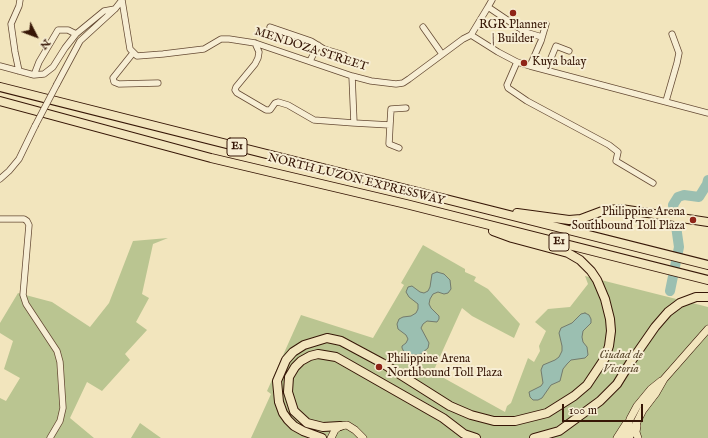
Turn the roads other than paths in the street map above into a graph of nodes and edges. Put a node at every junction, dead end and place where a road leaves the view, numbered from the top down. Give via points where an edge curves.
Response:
1 (20, 0) edge
2 (122, 0) edge
3 (492, 0) edge
4 (488, 7) junction
5 (115, 9) junction
6 (546, 24) dead end
7 (270, 27) dead end
8 (423, 27) dead end
9 (76, 34) junction
10 (672, 34) dead end
11 (471, 35) junction
12 (542, 37) junction
13 (255, 43) junction
14 (318, 45) junction
15 (569, 51) dead end
16 (133, 54) junction
17 (442, 54) junction
18 (344, 55) dead end
19 (310, 61) junction
20 (517, 62) junction
21 (0, 66) edge
22 (530, 66) junction
23 (546, 70) junction
24 (19, 71) junction
25 (34, 75) junction
26 (352, 76) junction
27 (158, 83) dead end
28 (0, 87) edge
29 (0, 100) edge
30 (666, 102) junction
31 (406, 108) dead end
32 (706, 112) edge
33 (354, 123) junction
34 (390, 125) junction
35 (399, 148) dead end
36 (0, 179) edge
37 (653, 183) dead end
38 (475, 207) junction
39 (459, 218) junction
40 (0, 219) edge
41 (708, 222) edge
42 (708, 265) edge
43 (708, 280) edge
44 (708, 296) edge
45 (708, 329) edge
46 (664, 379) junction
47 (630, 419) junction
48 (637, 422) junction
49 (340, 426) junction
50 (50, 438) edge
51 (322, 438) edge
52 (331, 438) edge
53 (363, 438) edge
54 (476, 438) edge
55 (534, 438) edge
56 (617, 438) edge
57 (624, 438) edge
58 (629, 438) edge
59 (638, 438) edge

1 - 24 street via 11,24
2 - 5 street
2 - 16 street via 130,50
3 - 4 street
4 - 11 street
4 - 12 street via 525,32
5 - 9 street via 104,11
5 - 36 street, bridge via 80,41 19,159
6 - 12 street
7 - 14 street
8 - 17 street
9 - 25 street via 48,72
9 - 25 street via 68,30 58,30
10 - 30 street via 679,53
11 - 17 street, MENDOZA STREET
11 - 20 street
12 - 22 street
13 - 16 street, MENDOZA STREET via 229,39 192,51 157,55
13 - 19 street, MENDOZA STREET
13 - 33 street via 259,52 258,58 236,87 236,92 267,111 278,102 314,120
14 - 18 street
14 - 19 street
15 - 23 street via 556,46
16 - 27 street via 113,78 114,82
17 - 26 street, MENDOZA STREET via 403,83 380,83
19 - 26 street, MENDOZA STREET
20 - 22 street
20 - 37 street via 508,88 527,102 609,145 618,152 616,161
21 - 24 street
22 - 23 street
23 - 30 street
24 - 25 street
26 - 33 street
28 - 38 highway, NORTH LUZON EXPRESSWAY / E1
29 - 39 highway, NORTH LUZON EXPRESSWAY / E1 via 211,158
30 - 32 street
31 - 34 street via 391,109
33 - 34 street
34 - 35 street via 389,144
38 - 41 highway via 569,220 581,220 605,210 621,209
38 - 42 highway, NORTH LUZON EXPRESSWAY / E1
39 - 43 highway, NORTH LUZON EXPRESSWAY / E1
39 - 51 highway via 512,238 568,253 591,271 605,298 611,331 605,358 597,372 574,396 547,413 514,421 494,420 471,415 450,406 341,340 327,338 304,345 293,352 286,360 277,381 279,402 288,420 298,429
40 - 50 street via 24,219 29,225 23,295 26,304 57,351 60,362 63,408 60,421
44 - 55 highway via 680,303 668,312 617,384 600,401 559,431
45 - 46 main road
46 - 47 main road via 651,389
46 - 48 main road
47 - 56 main road
47 - 57 main road
48 - 58 main road
48 - 59 main road
49 - 52 main road via 334,430
49 - 53 main road via 350,426
49 - 54 highway via 323,427 307,423 294,410 288,392 290,377 295,367 310,356 336,356 443,418 464,434

